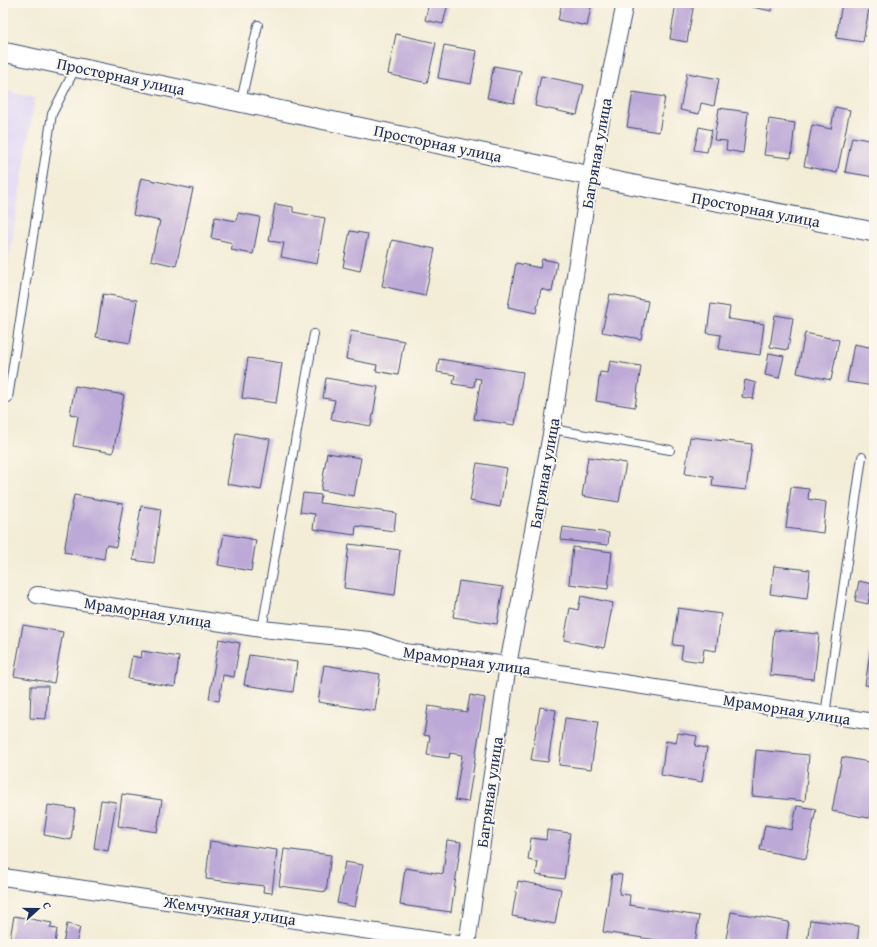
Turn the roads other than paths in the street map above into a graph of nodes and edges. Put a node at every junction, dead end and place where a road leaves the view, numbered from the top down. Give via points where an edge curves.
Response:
1 (625, 3) edge
2 (258, 25) dead end
3 (3, 52) edge
4 (76, 67) junction
5 (241, 101) junction
6 (590, 175) junction
7 (874, 232) edge
8 (314, 334) dead end
9 (8, 398) dead end
10 (552, 429) junction
11 (670, 450) dead end
12 (862, 458) dead end
13 (37, 595) dead end
14 (262, 629) junction
15 (508, 665) junction
16 (825, 715) junction
17 (874, 722) edge
18 (3, 877) edge
19 (458, 944) edge
20 (467, 944) edge

1 - 6 street, Багряная улица
2 - 5 lane
3 - 4 street, Просторная улица
4 - 5 street, Просторная улица
4 - 9 lane via 52,114
5 - 6 street, Просторная улица
6 - 7 street, Просторная улица
6 - 10 street, Багряная улица
8 - 14 lane
10 - 11 lane
10 - 15 street, Багряная улица
12 - 16 lane
13 - 14 street, Мраморная улица
14 - 15 street, Мраморная улица via 369,640 404,652
15 - 16 street, Мраморная улица
15 - 20 street, Багряная улица
16 - 17 street, Мраморная улица
18 - 19 street, Жемчужная улица

